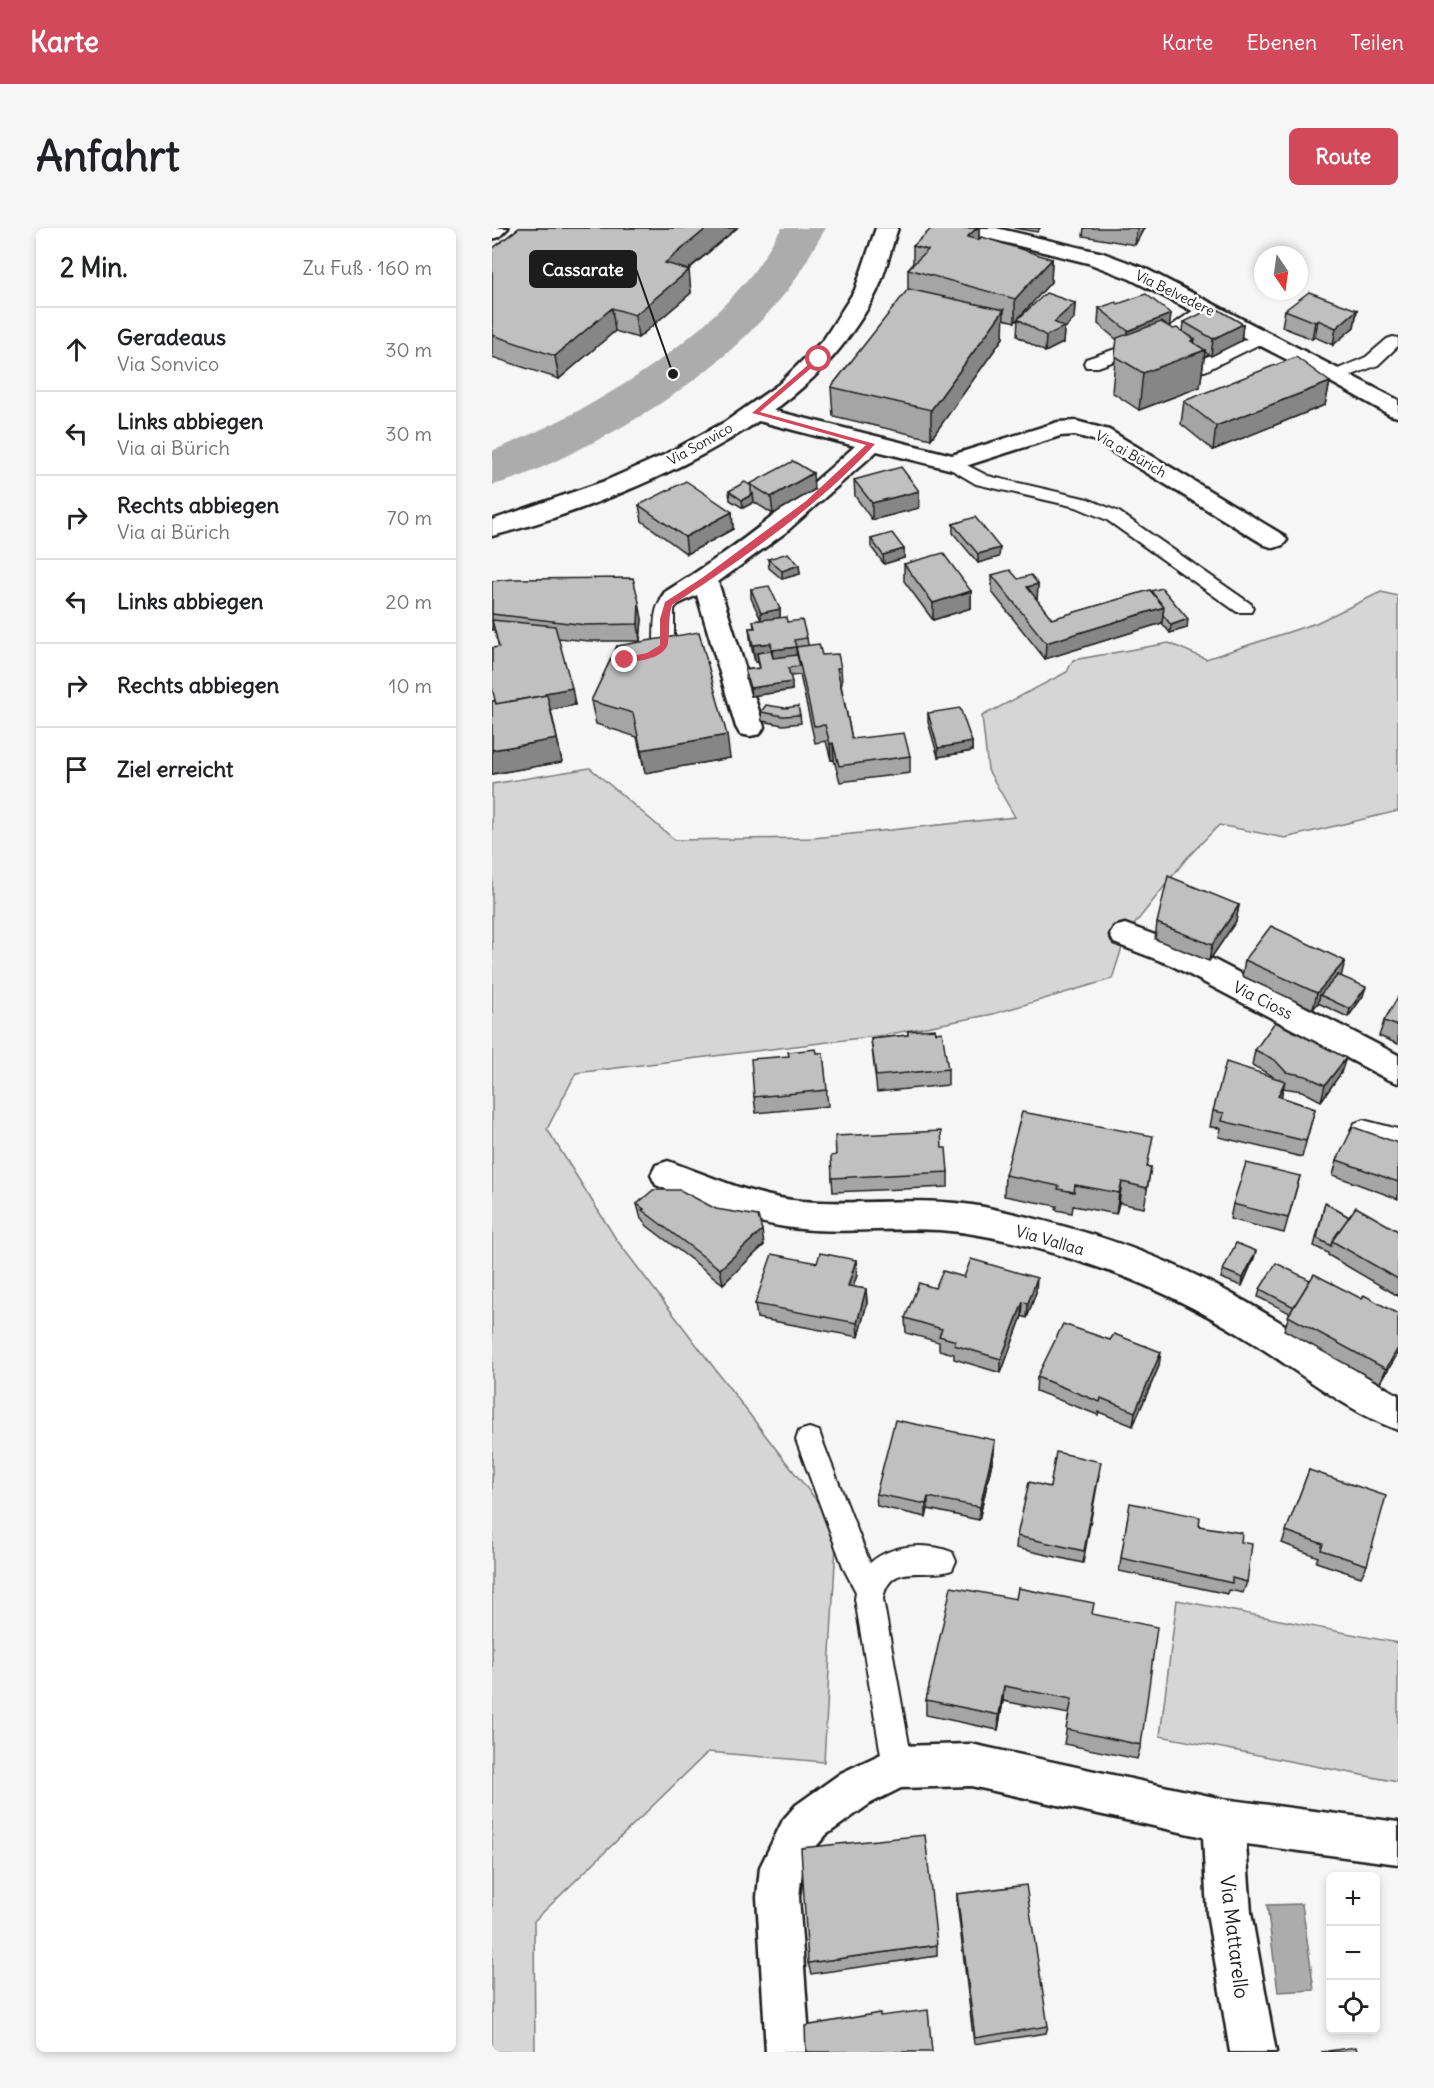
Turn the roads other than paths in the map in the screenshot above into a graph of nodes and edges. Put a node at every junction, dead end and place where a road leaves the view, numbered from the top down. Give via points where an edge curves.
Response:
1 (498, 228) edge
2 (887, 228) edge
3 (970, 228) edge
4 (492, 233) edge
5 (1207, 308) junction
6 (1262, 337) junction
7 (1393, 342) dead end
8 (1092, 363) dead end
9 (1199, 367) edge
10 (1337, 376) junction
11 (1398, 410) edge
12 (755, 413) junction
13 (871, 444) junction
14 (953, 463) junction
15 (492, 528) edge
16 (1274, 540) dead end
17 (705, 580) junction
18 (675, 598) joint
19 (1244, 608) dead end
20 (625, 660) edge
21 (750, 727) dead end
22 (1125, 935) dead end
23 (1398, 1070) edge
24 (1363, 1130) edge
25 (1398, 1139) edge
26 (668, 1175) dead end
27 (1398, 1414) edge
28 (809, 1440) dead end
29 (942, 1562) dead end
30 (869, 1587) junction
31 (898, 1767) junction
32 (1223, 1820) junction
33 (1398, 1843) edge
34 (788, 2052) edge
35 (1253, 2052) edge

1 - 4 street
2 - 12 street, Via Sonvico via 870,285 851,321 819,359
3 - 5 street, Via Belvedere via 1119,266
5 - 6 street, Via Belvedere
5 - 8 lane via 1166,337
6 - 9 lane
6 - 10 street, Via Belvedere
7 - 10 lane via 1372,361
10 - 11 street, Via Belvedere
12 - 13 street
12 - 15 street, Via Sonvico via 607,490
13 - 14 street
13 - 17 street via 809,502
14 - 16 street, Via ai Bürich via 1058,429 1084,429 1101,435
14 - 19 lane via 982,480 1082,503 1113,516
17 - 18 street
17 - 21 street
18 - 20 lane via 665,608 661,650
22 - 23 street, Via Cioss via 1182,957
24 - 25 lane
26 - 27 street, Via Vallaa via 769,1211 958,1217 1031,1233 1139,1267 1220,1304
28 - 30 lane via 858,1569
29 - 30 lane via 898,1562 884,1570
30 - 31 lane
31 - 32 street via 971,1765
31 - 34 street via 856,1788 811,1820 781,1867 778,1897
32 - 33 street
32 - 35 street, Via Mattarello via 1229,1913

